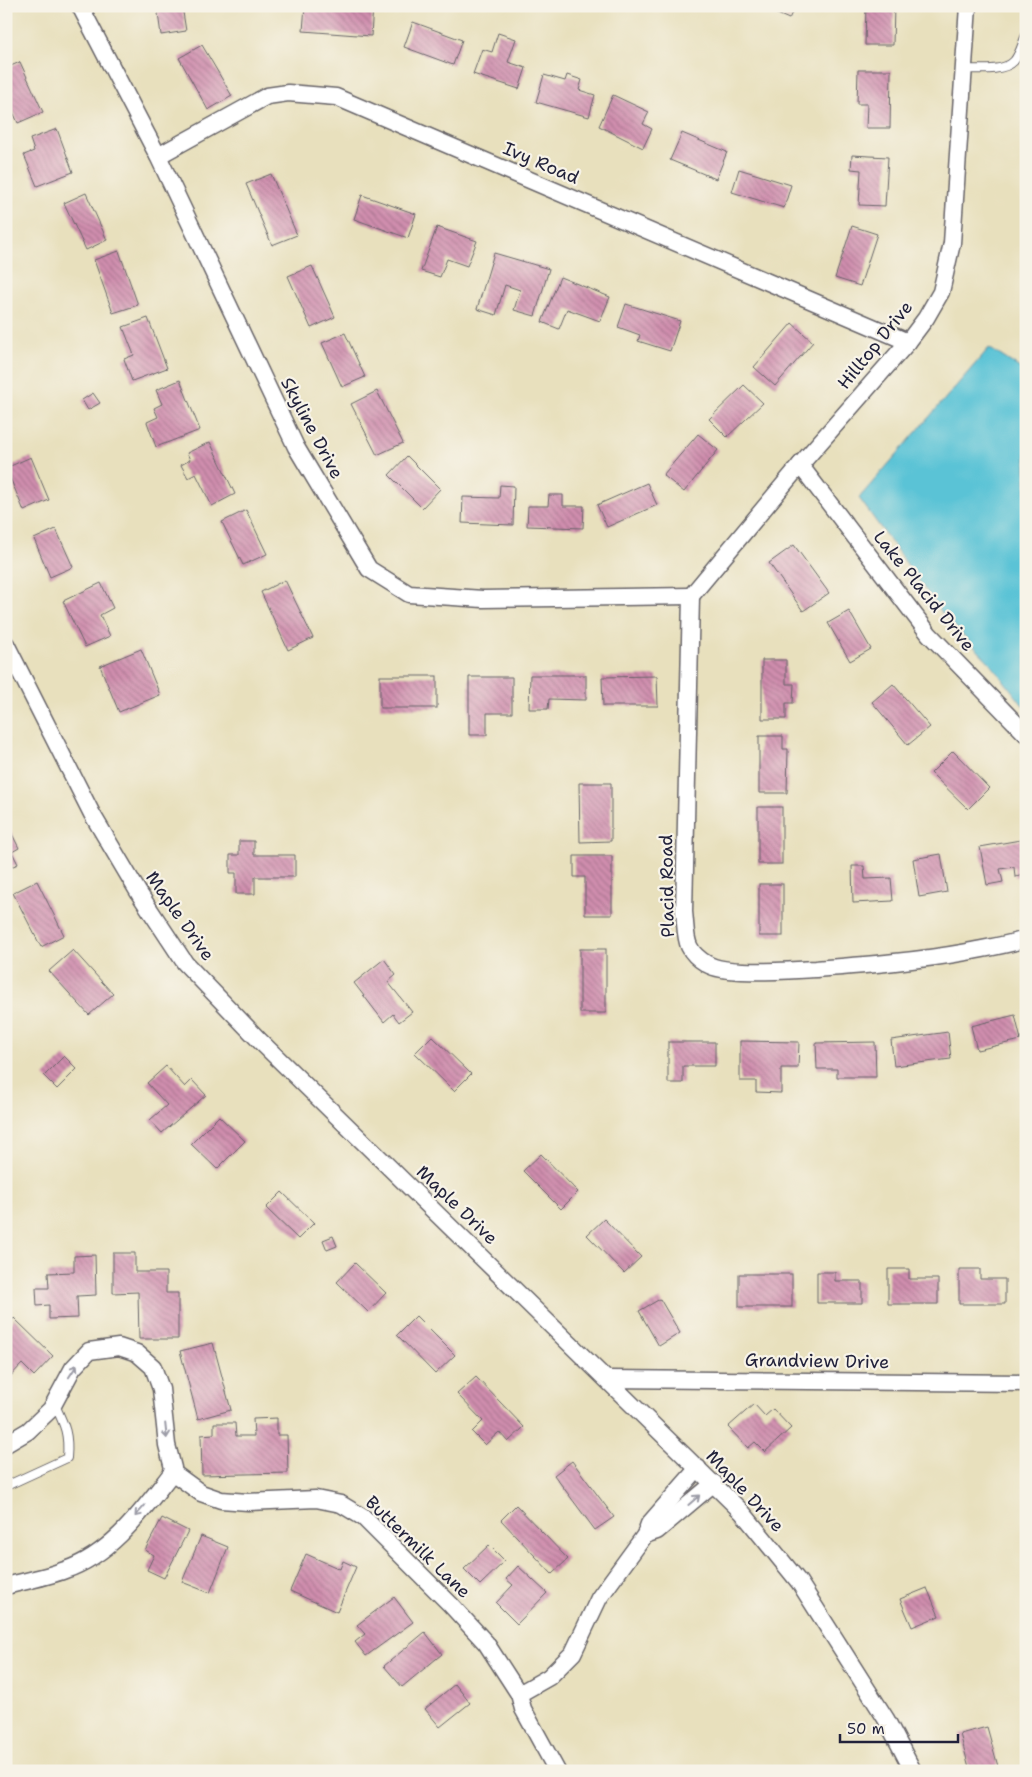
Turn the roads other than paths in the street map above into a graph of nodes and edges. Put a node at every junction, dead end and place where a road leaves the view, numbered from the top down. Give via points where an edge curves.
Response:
1 (80, 6) edge
2 (968, 6) edge
3 (1026, 35) edge
4 (963, 69) junction
5 (158, 156) junction
6 (908, 342) junction
7 (800, 465) junction
8 (691, 596) junction
9 (6, 644) edge
10 (1026, 734) edge
11 (1026, 938) edge
12 (607, 1379) junction
13 (1026, 1383) edge
14 (54, 1404) junction
15 (6, 1444) edge
16 (698, 1468) junction
17 (172, 1472) junction
18 (714, 1483) junction
19 (6, 1486) edge
20 (673, 1509) junction
21 (6, 1586) edge
22 (518, 1694) junction
23 (557, 1771) edge
24 (913, 1771) edge

1 - 5 street, Skyline Drive
2 - 4 street, Hilltop Drive
3 - 4 lane via 1012,63 990,70
4 - 6 street, Hilltop Drive via 952,243 941,292
5 - 6 street, Ivy Road via 267,96 288,93 336,97
5 - 8 street, Skyline Drive via 296,447 369,569 409,594 483,599
6 - 7 street, Hilltop Drive
7 - 8 street, Hilltop Drive
7 - 10 street, Lake Placid Drive via 928,634
8 - 11 street, Placid Road via 684,912 688,947 697,957 709,966 740,971 784,971 943,956
9 - 12 street, Maple Drive via 92,814 185,963
12 - 13 street, Grandview Drive
12 - 16 street, Maple Drive
14 - 15 street via 28,1431
14 -> 17 street via 73,1368 89,1351 119,1347 137,1353 153,1367 161,1389
14 - 19 lane via 66,1428 67,1458
16 - 18 street, Maple Drive
16 - 20 street
17 -> 21 street via 120,1535 92,1558 66,1570
17 - 22 street, Buttermilk Lane via 202,1493 221,1500 316,1499 342,1504 364,1518 486,1643
20 -> 18 street
18 - 24 street, Maple Drive via 799,1582 886,1720
20 - 22 street via 658,1532 645,1535 598,1598 573,1653 549,1677
22 - 23 street, Buttermilk Lane

